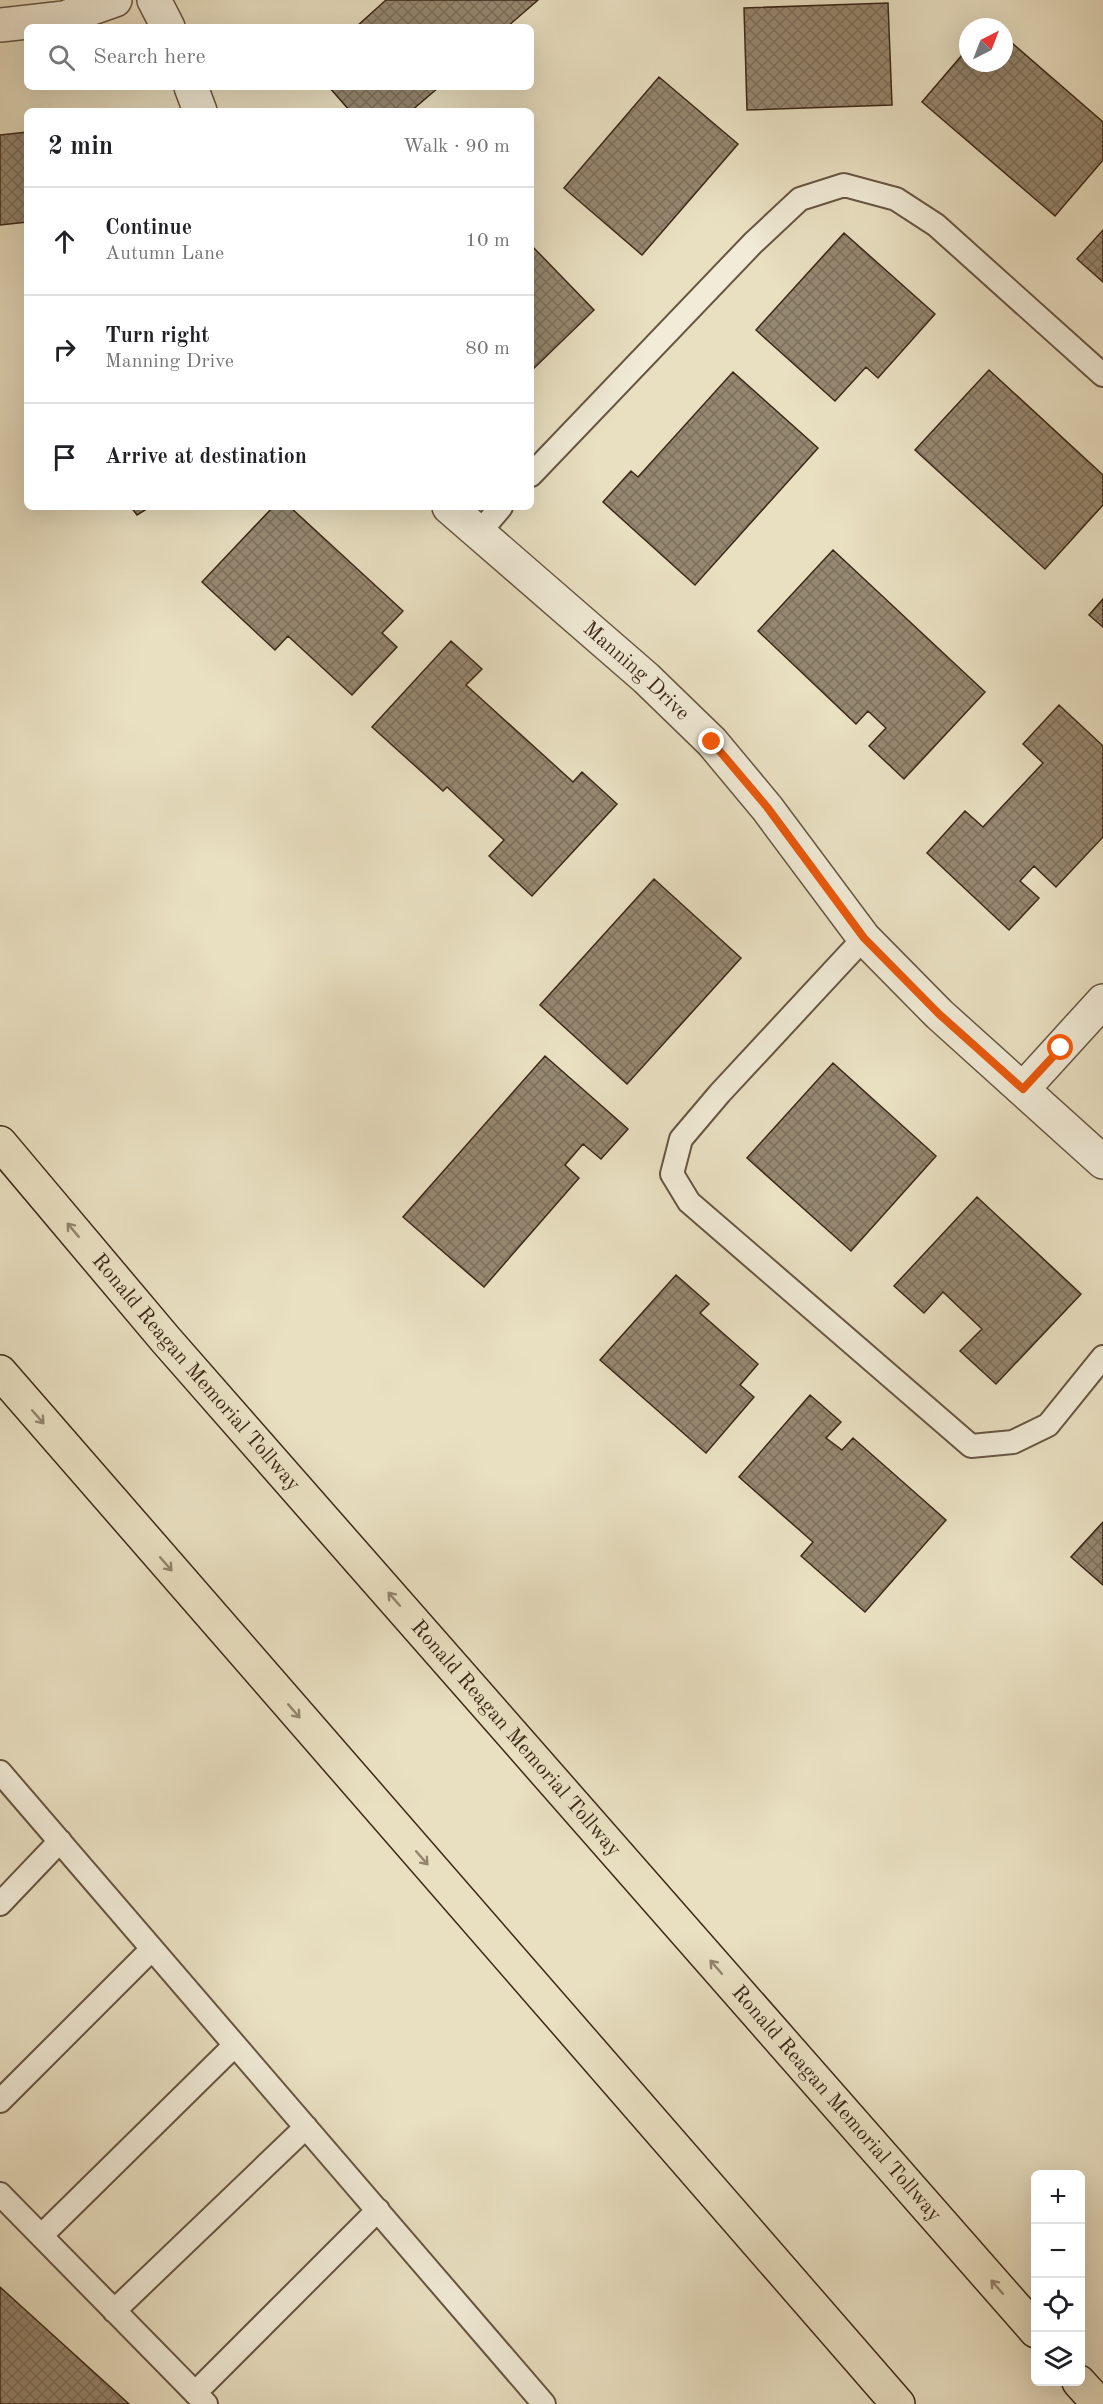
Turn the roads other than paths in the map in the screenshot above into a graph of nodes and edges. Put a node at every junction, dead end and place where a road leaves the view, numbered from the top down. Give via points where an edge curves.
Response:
1 (115, 0) edge
2 (154, 0) edge
3 (166, 24) edge
4 (0, 26) edge
5 (192, 90) edge
6 (199, 108) edge
7 (1103, 375) edge
8 (534, 472) edge
9 (451, 510) edge
10 (498, 510) edge
11 (478, 534) junction
12 (864, 938) junction
13 (1103, 1001) edge
14 (1023, 1089) junction
15 (0, 1143) edge
16 (1103, 1162) edge
17 (1103, 1357) edge
18 (0, 1372) edge
19 (0, 1772) edge
20 (60, 1841) junction
21 (0, 1904) edge
22 (152, 1949) junction
23 (235, 2045) junction
24 (0, 2101) edge
25 (306, 2127) junction
26 (0, 2194) edge
27 (378, 2210) junction
28 (41, 2236) junction
29 (114, 2311) junction
30 (1031, 2326) edge
31 (1083, 2386) edge
32 (200, 2398) edge
33 (544, 2404) edge
34 (898, 2404) edge
35 (1099, 2404) edge

1 - 4 street via 64,18
2 - 3 street
5 - 6 street
7 - 8 lane via 936,225 896,199 844,185 800,200 776,221
9 - 11 street, Manning Drive
10 - 11 lane
11 - 12 street, Manning Drive via 646,678 712,742 767,807
12 - 14 street, Manning Drive via 939,1014
12 - 17 lane via 681,1139 672,1174 689,1202 971,1446 1013,1442 1048,1425
13 - 14 street
14 - 16 street, Manning Drive
30 -> 15 highway, Ronald Reagan Memorial Tollway via 174,1349
18 -> 34 highway
19 - 20 lane
20 - 21 lane
20 - 22 lane
22 - 23 lane
22 - 24 lane
23 - 25 lane
23 - 28 lane
25 - 27 lane
25 - 29 lane
26 - 28 lane
27 - 32 lane
27 - 33 lane
28 - 29 lane
29 - 32 lane
31 - 35 highway

